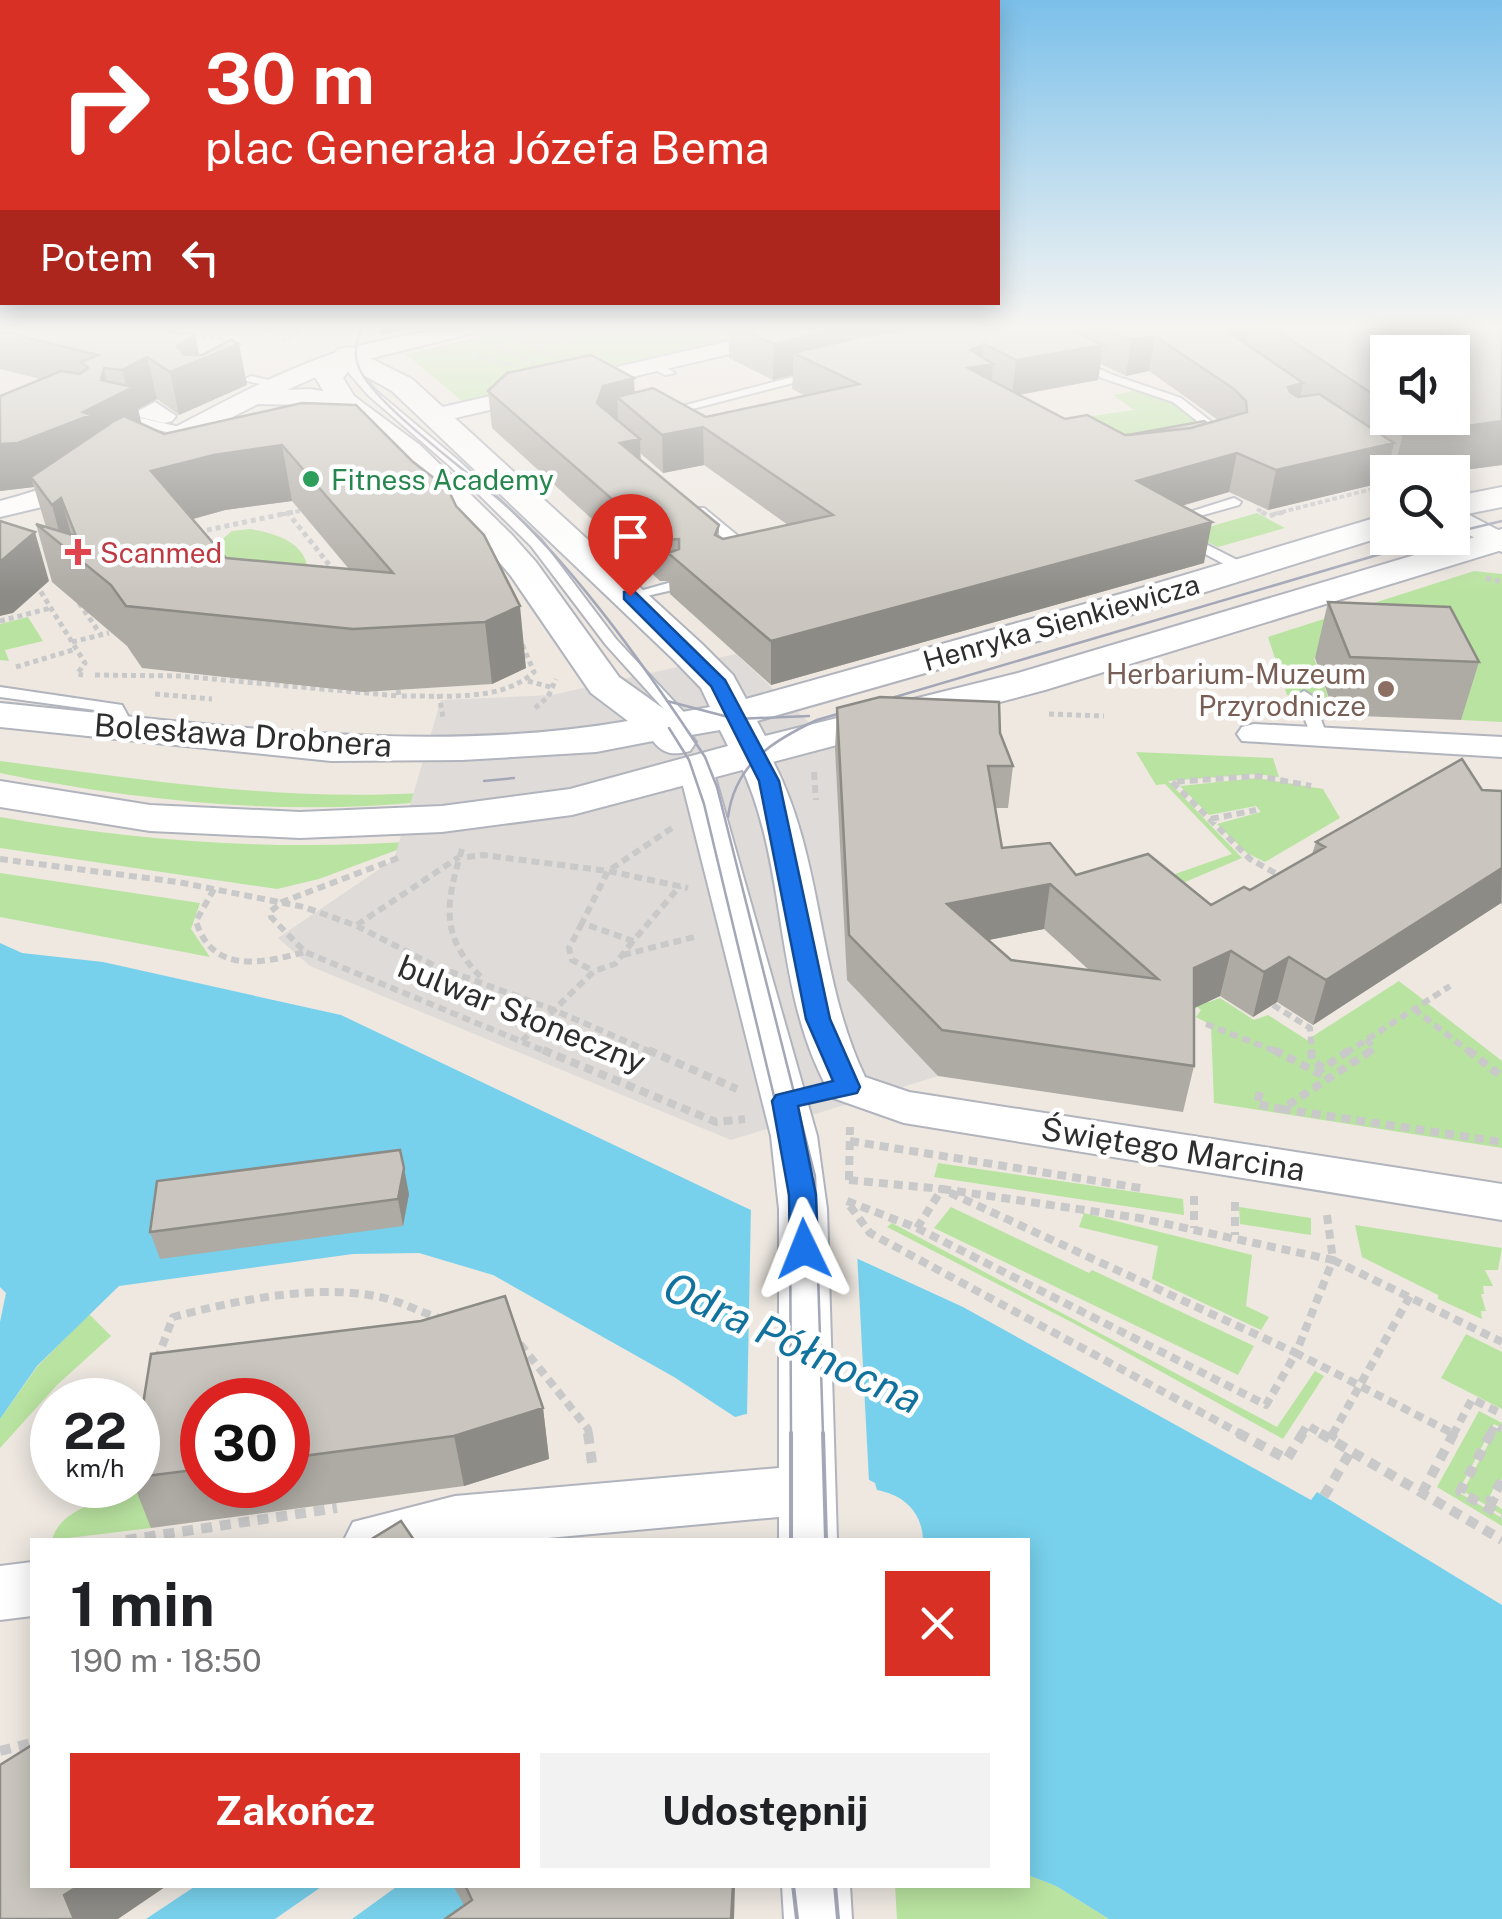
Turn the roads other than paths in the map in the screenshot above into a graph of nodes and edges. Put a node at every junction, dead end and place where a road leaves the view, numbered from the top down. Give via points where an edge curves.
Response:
1 (172, 416) edge
2 (361, 416) edge
3 (399, 416) edge
4 (434, 416) edge
5 (1198, 416) edge
6 (119, 417) edge
7 (166, 419) junction
8 (1240, 428) edge
9 (1218, 430) junction
10 (1211, 452) edge
11 (1502, 497) edge
12 (682, 498) edge
13 (1241, 503) road end
14 (1470, 506) edge
15 (1, 509) edge
16 (1470, 522) edge
17 (1370, 530) edge
18 (1500, 541) edge
19 (1244, 569) junction
20 (740, 570) edge
21 (672, 586) edge
22 (630, 596) junction
23 (605, 685) junction
24 (0, 692) edge
25 (1304, 696) dead end
26 (0, 715) edge
27 (676, 727) junction
28 (127, 729) junction
29 (743, 733) junction
30 (1254, 734) dead end
31 (1320, 738) junction
32 (534, 742) junction
33 (1502, 747) edge
34 (696, 770) junction
35 (0, 794) edge
36 (856, 1091) junction
37 (787, 1108) junction
38 (1502, 1202) edge
39 (808, 1493) edge
40 (382, 1538) edge
41 (30, 1589) edge
42 (0, 1593) edge
43 (816, 1888) edge
44 (818, 1919) edge

1 - 7 street
2 - 23 street via 409,452 500,542
3 - 27 lane via 536,543
4 - 22 street
5 - 9 lane
6 - 7 lane
7 - 15 street via 58,495
8 - 9 lane
9 - 10 lane via 1233,444
11 - 14 street
12 - 20 lane via 758,559
13 - 19 lane via 1158,523
16 - 18 street
17 - 19 street, Henryka Sienkiewicza
18 - 29 street, Henryka Sienkiewicza via 1031,682
19 - 29 street, Henryka Sienkiewicza
21 - 22 lane
22 - 29 street via 718,684
23 - 27 street
23 - 32 street via 593,710
24 - 28 lane via 116,708
25 - 31 lane
26 - 28 street, Bolesława Drobnera
27 - 29 street, Bolesława Drobnera
27 - 32 street, Bolesława Drobnera
27 - 34 street
28 - 32 street, Bolesława Drobnera via 331,748
29 - 34 street
29 - 36 street via 769,781 783,834 818,1019
30 - 31 street
31 - 33 street
34 - 35 street via 523,810 300,826 150,818
34 - 37 street
36 - 37 street
36 - 38 street, Świętego Marcina via 904,1107
37 - 39 street via 825,1205
39 - 40 street via 455,1522
41 - 42 street
43 - 44 street

